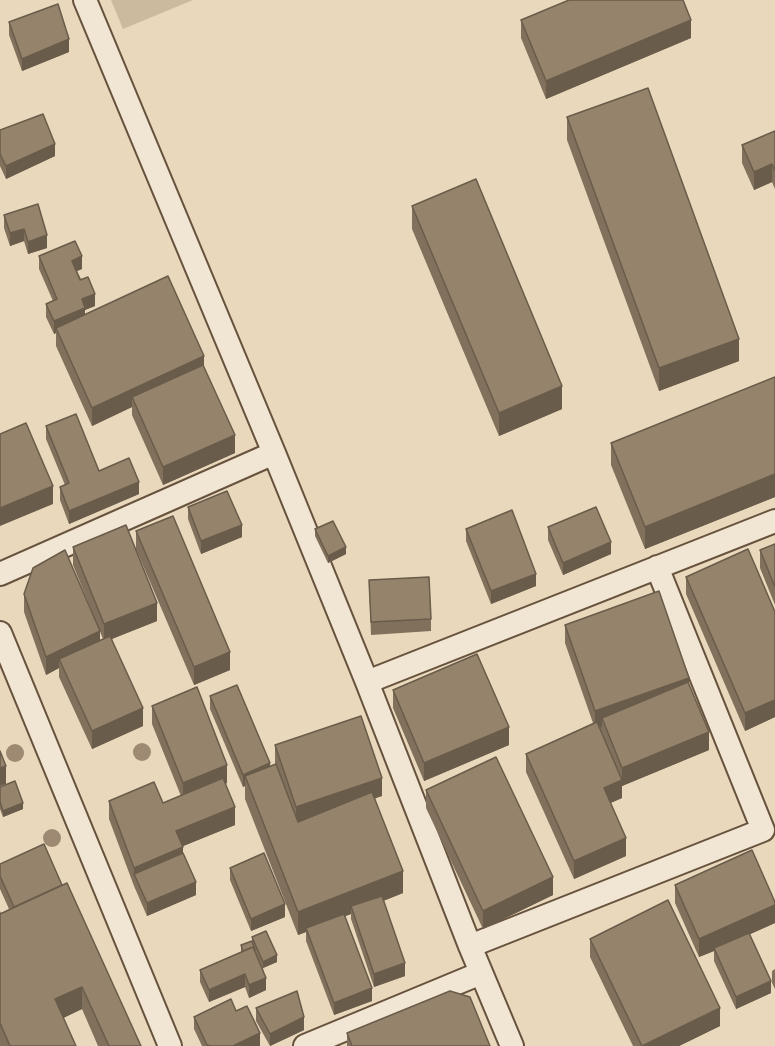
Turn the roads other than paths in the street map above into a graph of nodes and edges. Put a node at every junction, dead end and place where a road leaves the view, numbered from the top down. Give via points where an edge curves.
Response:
1 (85, 0) edge
2 (274, 453) junction
3 (775, 521) edge
4 (657, 567) junction
5 (0, 574) edge
6 (0, 633) edge
7 (367, 682) junction
8 (470, 946) junction
9 (481, 973) junction
10 (171, 1046) edge
11 (305, 1046) edge
12 (512, 1046) edge

1 - 2 street
2 - 5 street
2 - 7 street
3 - 4 street
4 - 7 street
4 - 8 street via 763,830
6 - 10 street
7 - 8 street
8 - 9 street
9 - 11 street
9 - 12 street

